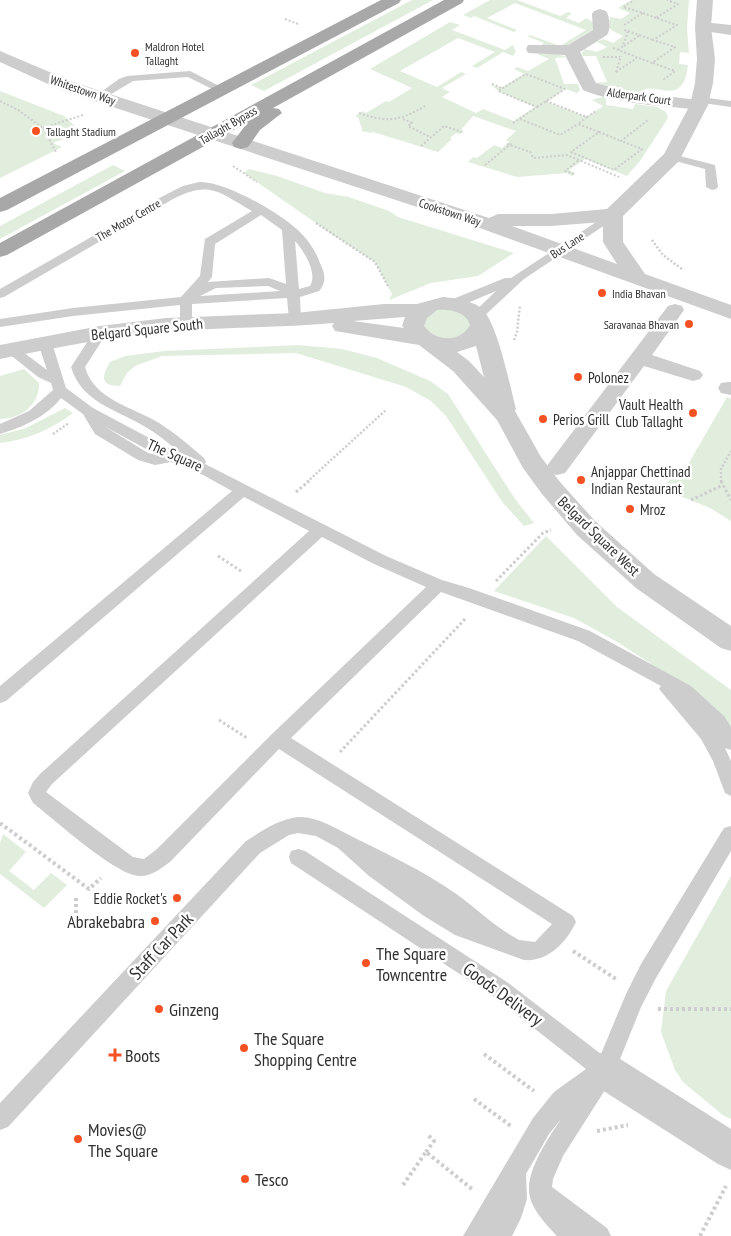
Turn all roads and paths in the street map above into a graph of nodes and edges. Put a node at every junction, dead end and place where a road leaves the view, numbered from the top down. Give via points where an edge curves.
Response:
1 (392, 0) edge
2 (456, 0) edge
3 (634, 0) edge
4 (667, 0) edge
5 (705, 0) edge
6 (643, 13) junction
7 (600, 14) dead end
8 (430, 15) junction
9 (656, 18) junction
10 (285, 19) dead end
11 (304, 27) dead end
12 (703, 27) junction
13 (731, 30) edge
14 (628, 31) junction
15 (640, 35) junction
16 (653, 40) junction
17 (623, 46) junction
18 (534, 49) dead end
19 (571, 50) junction
20 (622, 52) junction
21 (0, 56) edge
22 (597, 56) dead end
23 (620, 57) junction
24 (638, 58) junction
25 (492, 84) dead end
26 (502, 88) junction
27 (565, 89) junction
28 (222, 90) junction
29 (571, 91) dead end
30 (99, 97) junction
31 (0, 101) edge
32 (546, 101) junction
33 (700, 102) junction
34 (731, 104) edge
35 (425, 106) dead end
36 (537, 107) junction
37 (598, 110) dead end
38 (144, 111) junction
39 (89, 112) dead end
40 (359, 113) dead end
41 (587, 117) junction
42 (640, 117) dead end
43 (168, 118) junction
44 (520, 118) junction
45 (403, 119) junction
46 (513, 123) dead end
47 (578, 124) junction
48 (43, 128) junction
49 (462, 132) dead end
50 (599, 132) junction
51 (213, 133) junction
52 (430, 137) junction
53 (621, 141) junction
54 (241, 142) junction
55 (421, 146) dead end
56 (56, 152) dead end
57 (672, 156) junction
58 (580, 160) junction
59 (484, 165) dead end
60 (233, 166) dead end
61 (248, 169) dead end
62 (574, 174) dead end
63 (613, 175) dead end
64 (712, 187) dead end
65 (0, 197) edge
66 (0, 206) edge
67 (260, 212) junction
68 (613, 215) junction
69 (473, 219) junction
70 (288, 227) junction
71 (652, 240) dead end
72 (559, 250) junction
73 (0, 251) edge
74 (688, 272) dead end
75 (520, 276) junction
76 (637, 278) junction
77 (0, 294) edge
78 (294, 294) junction
79 (186, 299) junction
80 (522, 302) dead end
81 (453, 304) junction
82 (423, 310) junction
83 (675, 310) dead end
84 (731, 312) edge
85 (295, 320) junction
86 (479, 321) junction
87 (0, 323) edge
88 (186, 324) junction
89 (100, 333) junction
90 (426, 340) junction
91 (513, 342) dead end
92 (45, 343) junction
93 (5, 350) edge
94 (641, 358) junction
95 (693, 375) dead end
96 (58, 385) junction
97 (386, 410) dead end
98 (506, 416) junction
99 (18, 421) junction
100 (72, 422) dead end
101 (0, 424) edge
102 (0, 429) edge
103 (53, 434) dead end
104 (731, 450) edge
105 (557, 468) dead end
106 (208, 471) junction
107 (723, 485) junction
108 (243, 490) junction
109 (293, 494) dead end
110 (691, 500) dead end
111 (731, 500) edge
112 (320, 530) junction
113 (552, 530) dead end
114 (548, 532) dead end
115 (543, 533) junction
116 (218, 556) dead end
117 (246, 575) dead end
118 (496, 582) dead end
119 (438, 585) junction
120 (469, 615) dead end
121 (731, 640) edge
122 (645, 669) junction
123 (0, 696) edge
124 (219, 720) dead end
125 (278, 739) junction
126 (250, 740) dead end
127 (731, 743) edge
128 (334, 758) dead end
129 (731, 788) edge
130 (0, 823) edge
131 (731, 834) edge
132 (298, 857) dead end
133 (102, 878) dead end
134 (76, 898) dead end
135 (76, 914) dead end
136 (568, 948) dead end
137 (617, 980) dead end
138 (657, 1009) dead end
139 (731, 1009) edge
140 (484, 1054) dead end
141 (604, 1070) junction
142 (537, 1093) dead end
143 (474, 1099) dead end
144 (0, 1119) edge
145 (634, 1126) dead end
146 (514, 1128) dead end
147 (593, 1131) dead end
148 (428, 1135) dead end
149 (426, 1152) junction
150 (726, 1166) edge
151 (516, 1172) junction
152 (403, 1185) dead end
153 (729, 1188) edge
154 (472, 1189) dead end
155 (540, 1192) junction
156 (475, 1236) edge
157 (499, 1236) edge
158 (574, 1236) edge
159 (599, 1236) edge
160 (700, 1236) edge

1 - 28 main road
2 - 8 main road, Tallaght Bypass
3 - 6 path via 623,7
4 - 9 path via 678,4
5 - 12 street
6 - 9 path
6 - 14 path via 619,28
7 - 19 street via 601,32
8 - 51 main road, Tallaght Bypass
8 - 54 main road via 409,37 263,118
9 - 16 path via 677,25
10 - 11 path
12 - 13 street
12 - 33 street via 706,59
14 - 15 path
14 - 17 path
15 - 16 path
15 - 17 path
16 - 24 path via 675,47 652,63
17 - 20 path via 618,50
18 - 19 street
19 - 33 street, Alderpark Court via 589,86 595,89 640,99
20 - 23 path
20 - 24 path
21 - 30 street, Whitestown Way
22 - 23 path
23 - 24 path via 616,72
25 - 26 path
26 - 27 path via 526,74
26 - 36 path via 498,92
27 - 29 path
27 - 32 path
28 - 30 lane via 197,76 185,74 131,78
28 - 43 main road
30 - 38 street, Whitestown Way
31 - 48 path
32 - 36 path
32 - 41 path
33 - 34 lane
33 - 57 street
35 - 45 path
36 - 44 path
37 - 41 path
38 - 43 street, Whitestown Way
38 - 65 main road via 120,134
39 - 48 path
40 - 45 path via 375,119
41 - 47 path
42 - 53 path via 649,121
43 - 51 street, Cookstown Way
43 - 66 main road
44 - 46 path
44 - 47 path via 560,135
45 - 52 path via 412,123 408,126
47 - 50 path
48 - 56 path
49 - 52 path via 444,126
50 - 53 path
50 - 53 path via 570,152 614,170 642,149
51 - 54 street, Cookstown Way
51 - 73 main road, Tallaght Bypass
52 - 55 path
54 - 69 street, Cookstown Way
57 - 64 lane via 711,168
57 - 68 street
58 - 59 path via 567,155 533,158 530,152 509,144
58 - 62 path via 565,170
58 - 63 path
60 - 61 path
67 - 70 lane, The Motor Centre
67 - 77 lane, The Motor Centre via 210,185 191,186
67 - 79 lane via 209,242 206,277
68 - 69 street via 551,220
68 - 72 lane, Bus Lane
68 - 76 street via 613,242
69 - 72 street, Cookstown Way
70 - 78 lane
70 - 78 lane, The Motor Centre via 310,249 320,279 318,286 311,291
71 - 74 path via 663,255
72 - 75 lane, Bus Lane
72 - 76 street, Cookstown Way
75 - 81 lane, Bus Lane
75 - 86 lane, Bus Lane
76 - 84 street, Cookstown Way
78 - 79 lane
78 - 85 lane
79 - 87 lane via 118,305
79 - 88 lane
80 - 91 path via 517,314 517,337
81 - 82 street via 438,304
81 - 86 street via 469,309
82 - 85 street, Belgard Square South
82 - 90 street via 417,314 413,326
83 - 94 street
85 - 88 street, Belgard Square South
85 - 90 street, Belgard Square South
86 - 90 street via 479,333 466,343 454,345
86 - 98 street
88 - 89 street, Belgard Square South
89 - 92 street, Belgard Square South
89 - 106 lane, The Square via 78,367 84,383 104,400 107,409 114,414 195,459
90 - 98 street, Belgard Square West via 461,366
92 - 93 street, Belgard Square South
92 - 96 lane
93 - 96 lane
94 - 95 street
94 - 105 street
96 - 99 lane via 48,405
96 - 106 lane, The Square via 88,411 100,431 143,457 155,460 172,457
97 - 109 path
98 - 121 street, Belgard Square West via 532,462 586,528 645,581
99 - 101 lane
99 - 102 lane
100 - 103 path
104 - 107 path via 722,461 720,476
106 - 108 lane
107 - 110 path
107 - 111 path
108 - 112 lane
108 - 123 lane
112 - 119 lane
112 - 125 lane via 73,755 39,787 37,793 119,860 140,869 164,855
113 - 115 path
114 - 115 path
115 - 118 path
116 - 117 path
119 - 122 lane via 584,636
119 - 125 lane
120 - 128 path
122 - 127 lane via 685,691 701,704 718,721
122 - 129 lane via 672,693 704,731 720,756
124 - 126 path
125 - 144 lane, Staff Car Park via 566,922 539,950 521,951 504,942 443,895 385,859 316,827 301,824 276,832 254,847
130 - 133 path via 89,889
131 - 141 lane via 646,976
132 - 141 lane, Goods Delivery via 500,989
134 - 135 path
136 - 137 path
138 - 139 path
140 - 142 path
141 - 150 street
141 - 151 lane via 562,1100 541,1126
141 - 155 lane via 560,1140
143 - 146 path
145 - 147 path
148 - 149 path via 434,1140
149 - 152 path
149 - 154 path
150 - 153 path
151 - 156 lane
151 - 157 lane via 516,1199
153 - 160 path
155 - 158 lane via 559,1223
155 - 159 lane

